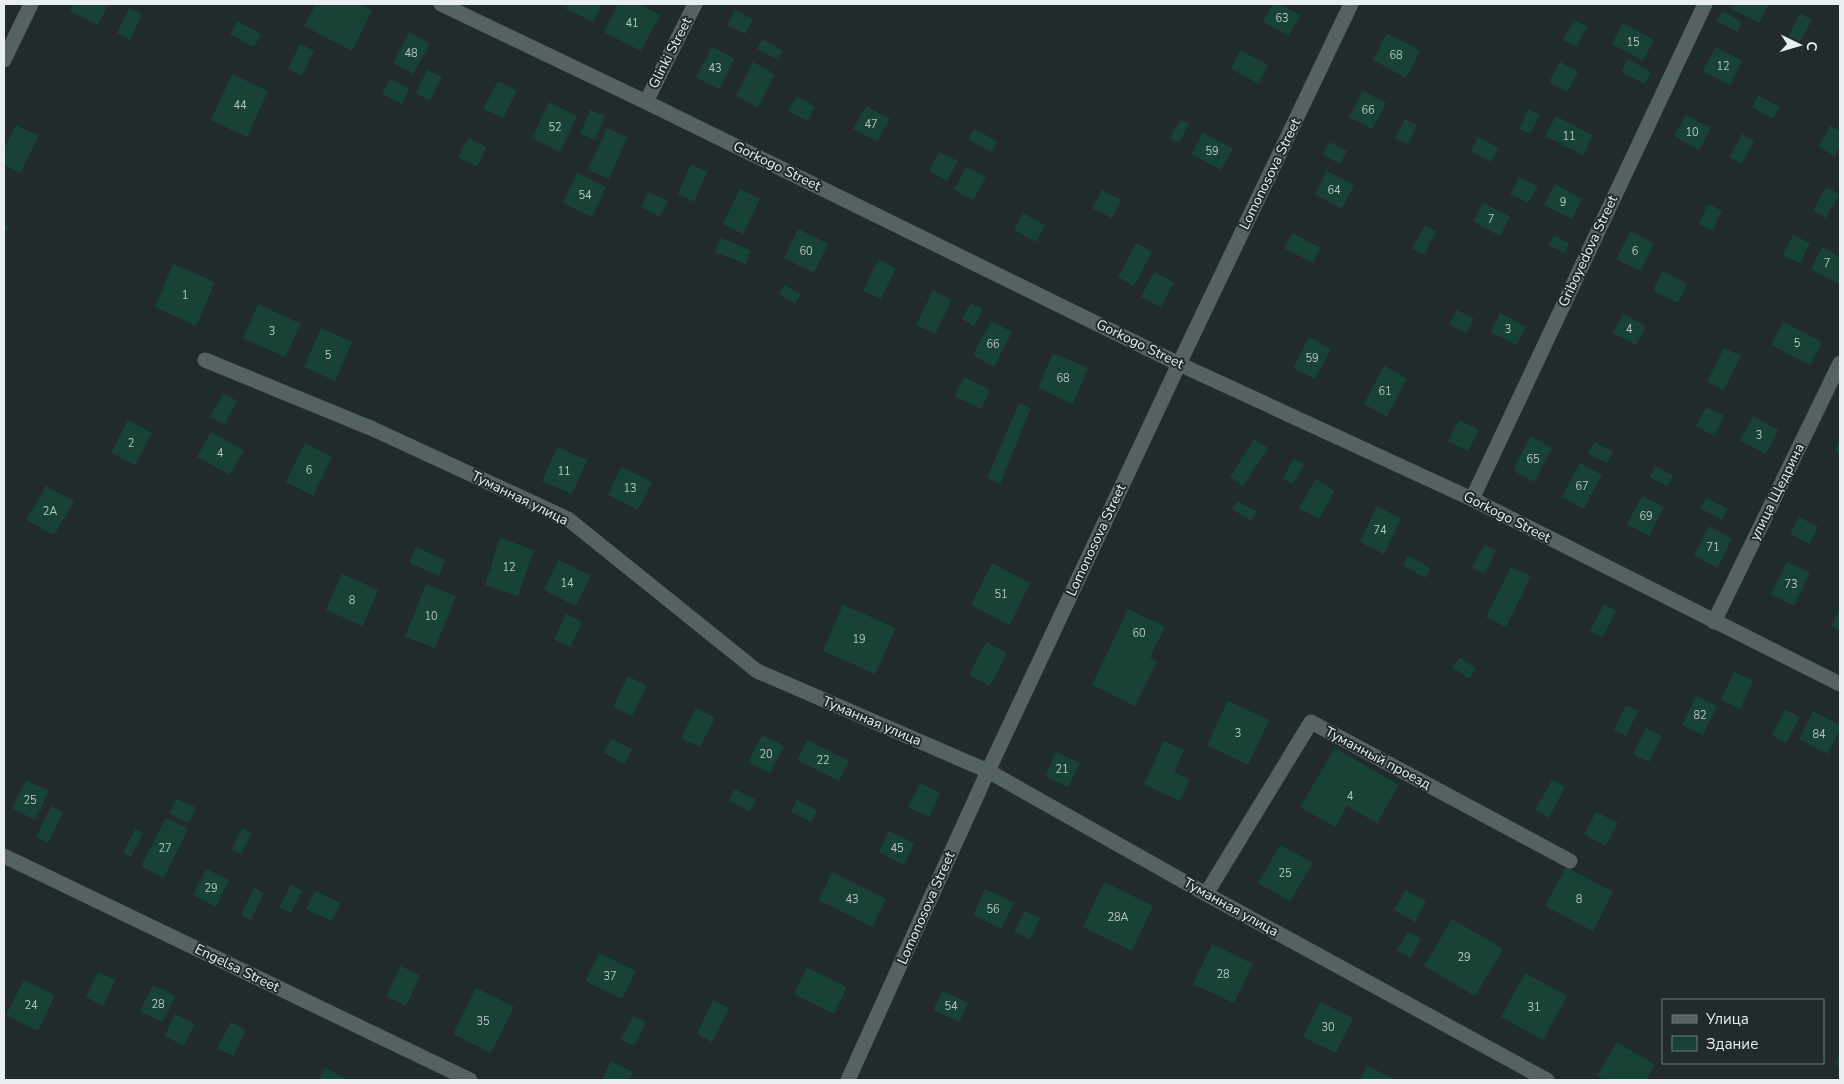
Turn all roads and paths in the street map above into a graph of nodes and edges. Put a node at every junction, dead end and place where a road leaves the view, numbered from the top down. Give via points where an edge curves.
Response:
1 (31, 4) edge
2 (441, 4) edge
3 (695, 4) edge
4 (1351, 4) edge
5 (1705, 4) edge
6 (4, 60) edge
7 (646, 102) junction
8 (205, 360) dead end
9 (1840, 363) edge
10 (1179, 364) junction
11 (1472, 499) junction
12 (1714, 622) junction
13 (1840, 684) edge
14 (988, 771) junction
15 (4, 856) edge
16 (1570, 861) dead end
17 (1206, 894) junction
18 (470, 1080) edge
19 (848, 1080) edge
20 (1547, 1080) edge

1 - 6 street
2 - 7 street, Gorkogo Street
3 - 7 street, Glinki Street
4 - 10 street, Lomonosova Street
5 - 11 street, Griboyedova Street
7 - 10 street, Gorkogo Street
8 - 14 street, Туманная улица via 373,429 568,519 757,671
9 - 12 street, улица Щедрина
10 - 11 street, Gorkogo Street
10 - 14 street, Lomonosova Street
11 - 12 street, Gorkogo Street
12 - 13 street, Gorkogo Street
14 - 17 street, Туманная улица
14 - 19 street, Lomonosova Street
15 - 18 street, Engelsa Street
16 - 17 street, Туманный проезд via 1312,722
17 - 20 street, Туманная улица

